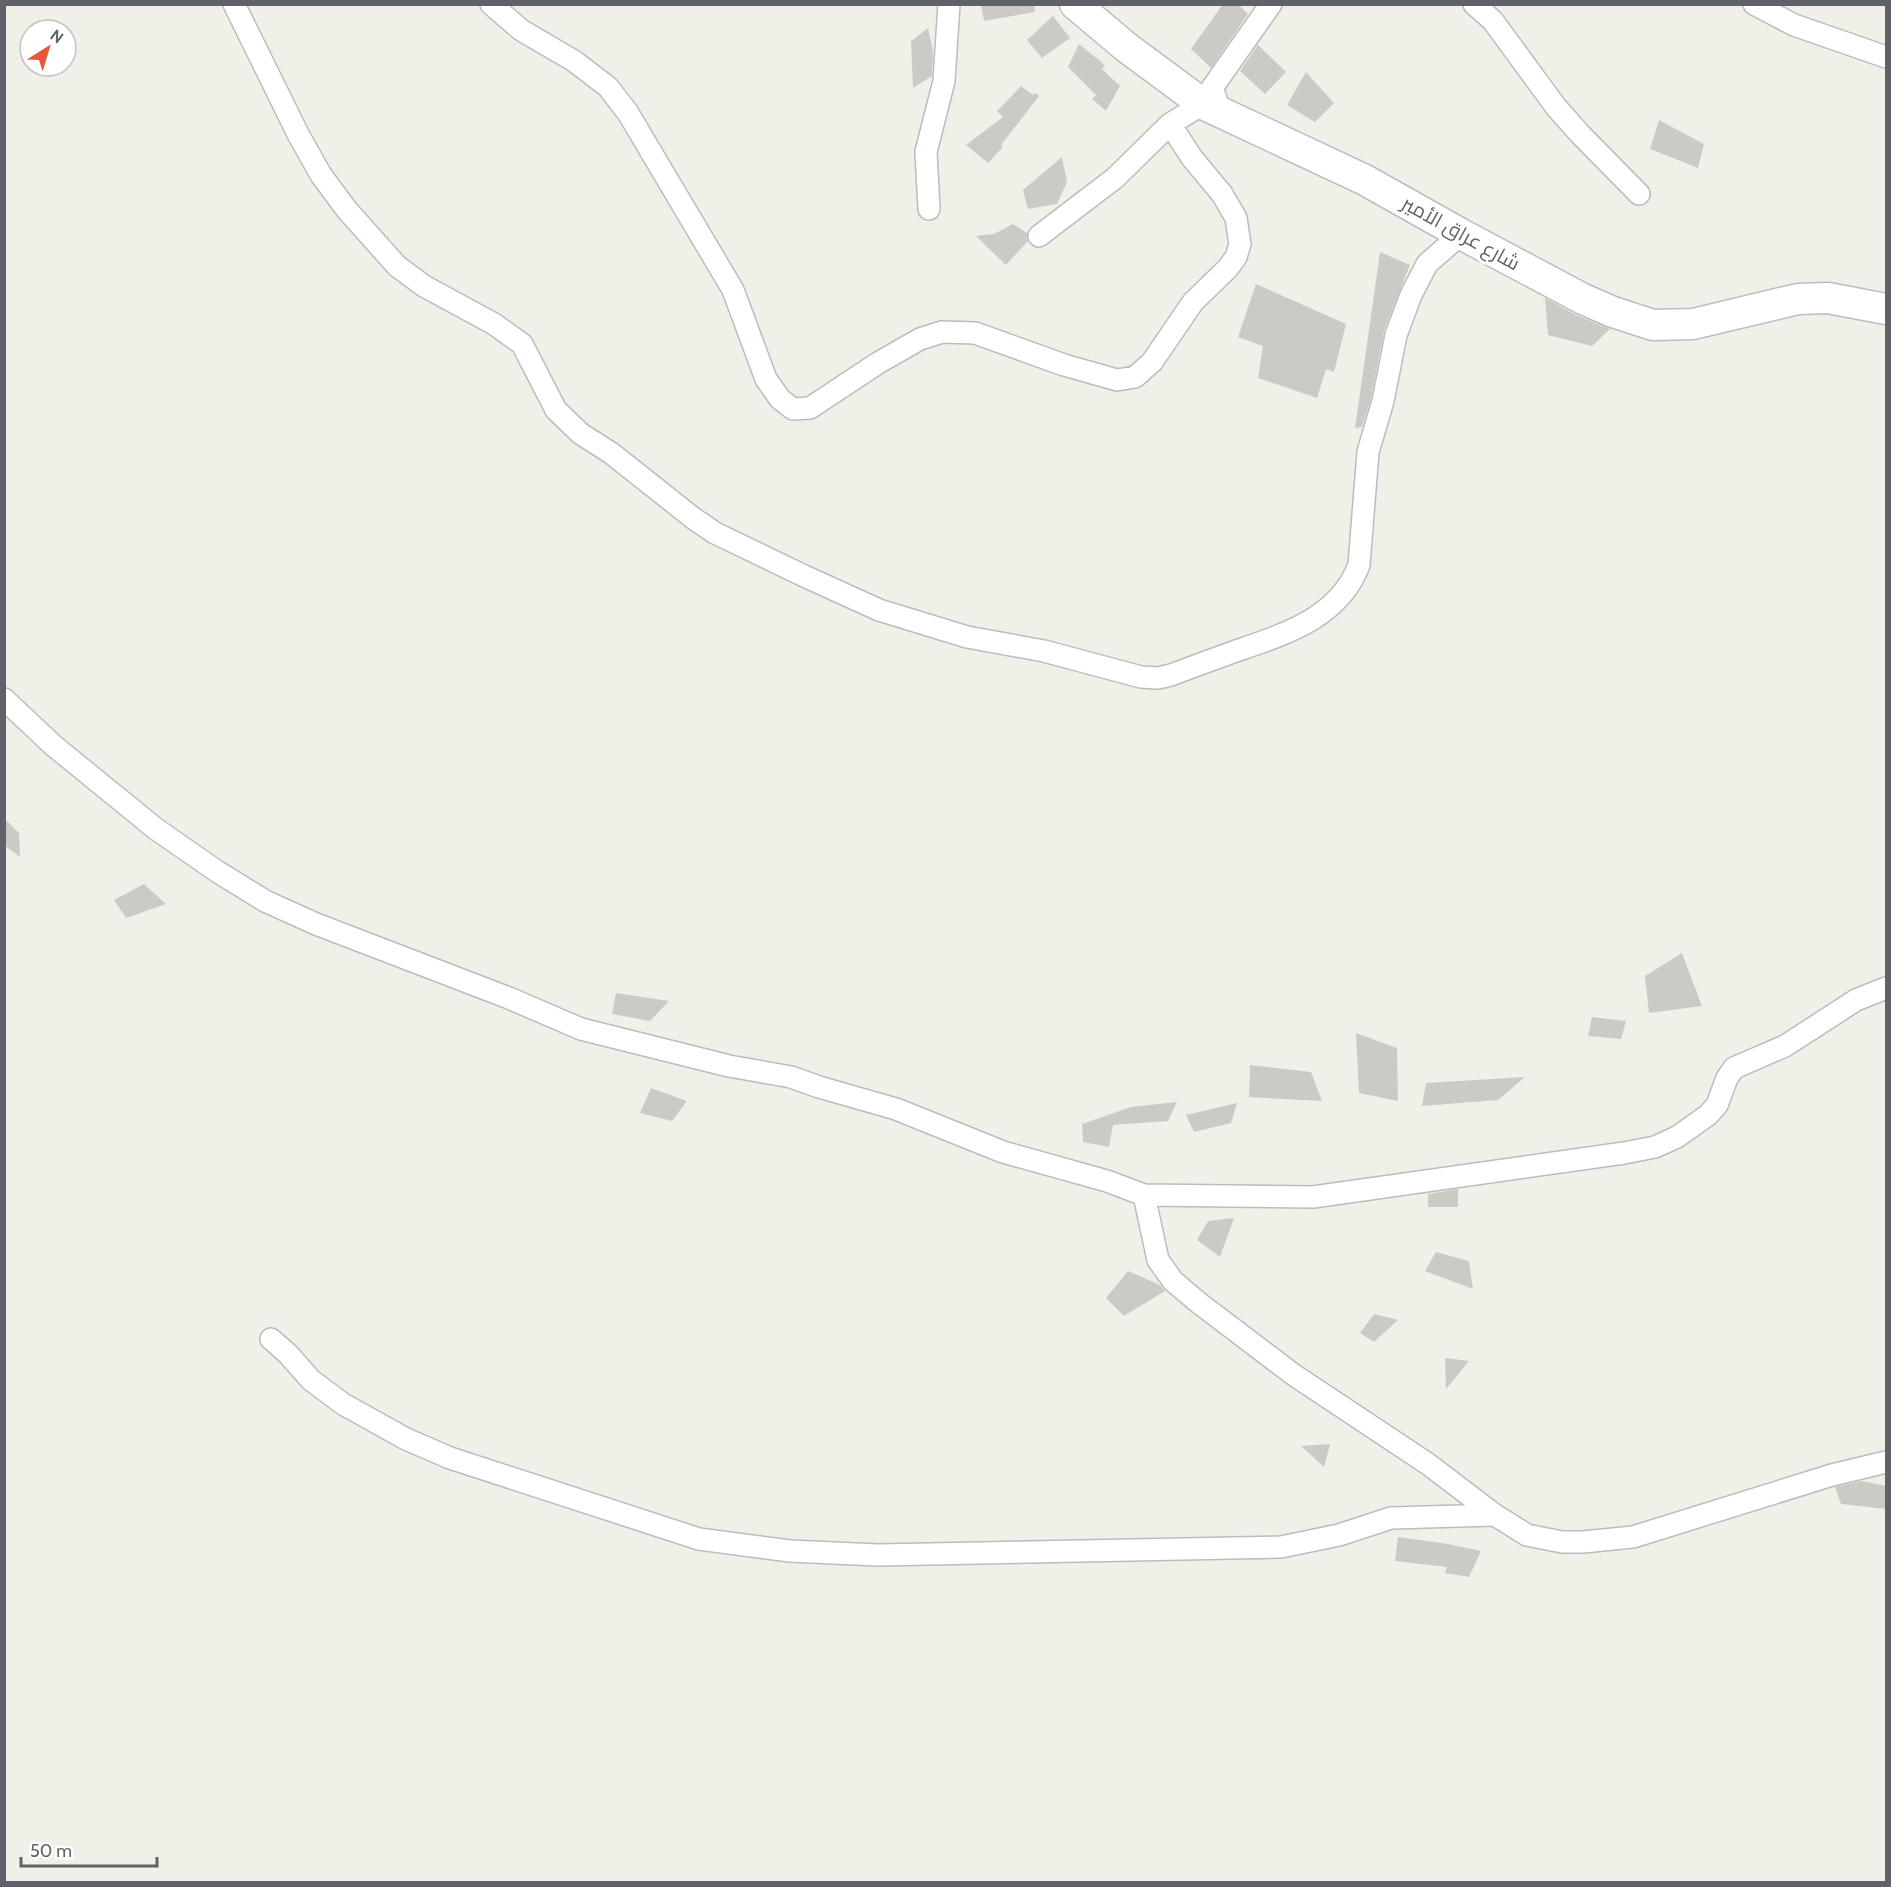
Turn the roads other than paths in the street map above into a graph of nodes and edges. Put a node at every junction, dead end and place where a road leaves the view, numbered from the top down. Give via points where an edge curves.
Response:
1 (234, 4) edge
2 (491, 4) edge
3 (949, 4) edge
4 (1075, 4) edge
5 (1271, 4) edge
6 (1474, 4) edge
7 (1755, 4) edge
8 (1887, 57) edge
9 (1212, 108) junction
10 (1170, 124) junction
11 (1639, 194) dead end
12 (929, 209) dead end
13 (1461, 234) junction
14 (1039, 236) dead end
15 (1887, 309) edge
16 (4, 699) edge
17 (1887, 988) edge
18 (1144, 1195) junction
19 (270, 1339) dead end
20 (1887, 1462) edge
21 (1495, 1515) junction

1 - 13 street via 321,175 372,238 424,286 522,344 564,419 693,518 737,544 879,610 967,637 1044,651 1141,677 1171,675 1290,633 1319,614 1353,581 1359,565 1368,452 1396,335 1426,264
2 - 10 street via 521,30 574,61 608,87 628,113 733,290 766,379 793,409 810,408 911,344 942,332 975,333 1117,380 1135,377 1152,362 1193,302 1228,268 1240,244 1236,218 1222,194
3 - 12 street via 944,81 926,152
4 - 9 main road, شارع عراق الأمير via 1126,47
5 - 9 street via 1212,88
6 - 11 street via 1493,21 1556,107
7 - 8 street via 1794,25
9 - 10 street
9 - 13 main road, شارع عراق الأمير via 1365,180
10 - 14 street via 1115,178
13 - 15 main road, شارع عراق الأمير via 1583,299 1653,325 1693,324 1798,300 1828,298
16 - 18 street via 54,746 156,829 265,901 316,924 581,1029 729,1066 791,1077 896,1109 1004,1152
17 - 18 street via 1856,1000 1785,1046 1734,1068 1717,1105 1677,1137 1655,1147 1312,1197
18 - 21 street via 1158,1260 1173,1281 1294,1375 1428,1464
19 - 21 street via 311,1380 343,1404 406,1439 450,1458 699,1539 790,1551 878,1556 1281,1547 1339,1535 1391,1518
20 - 21 street via 1634,1537 1583,1542 1542,1540

